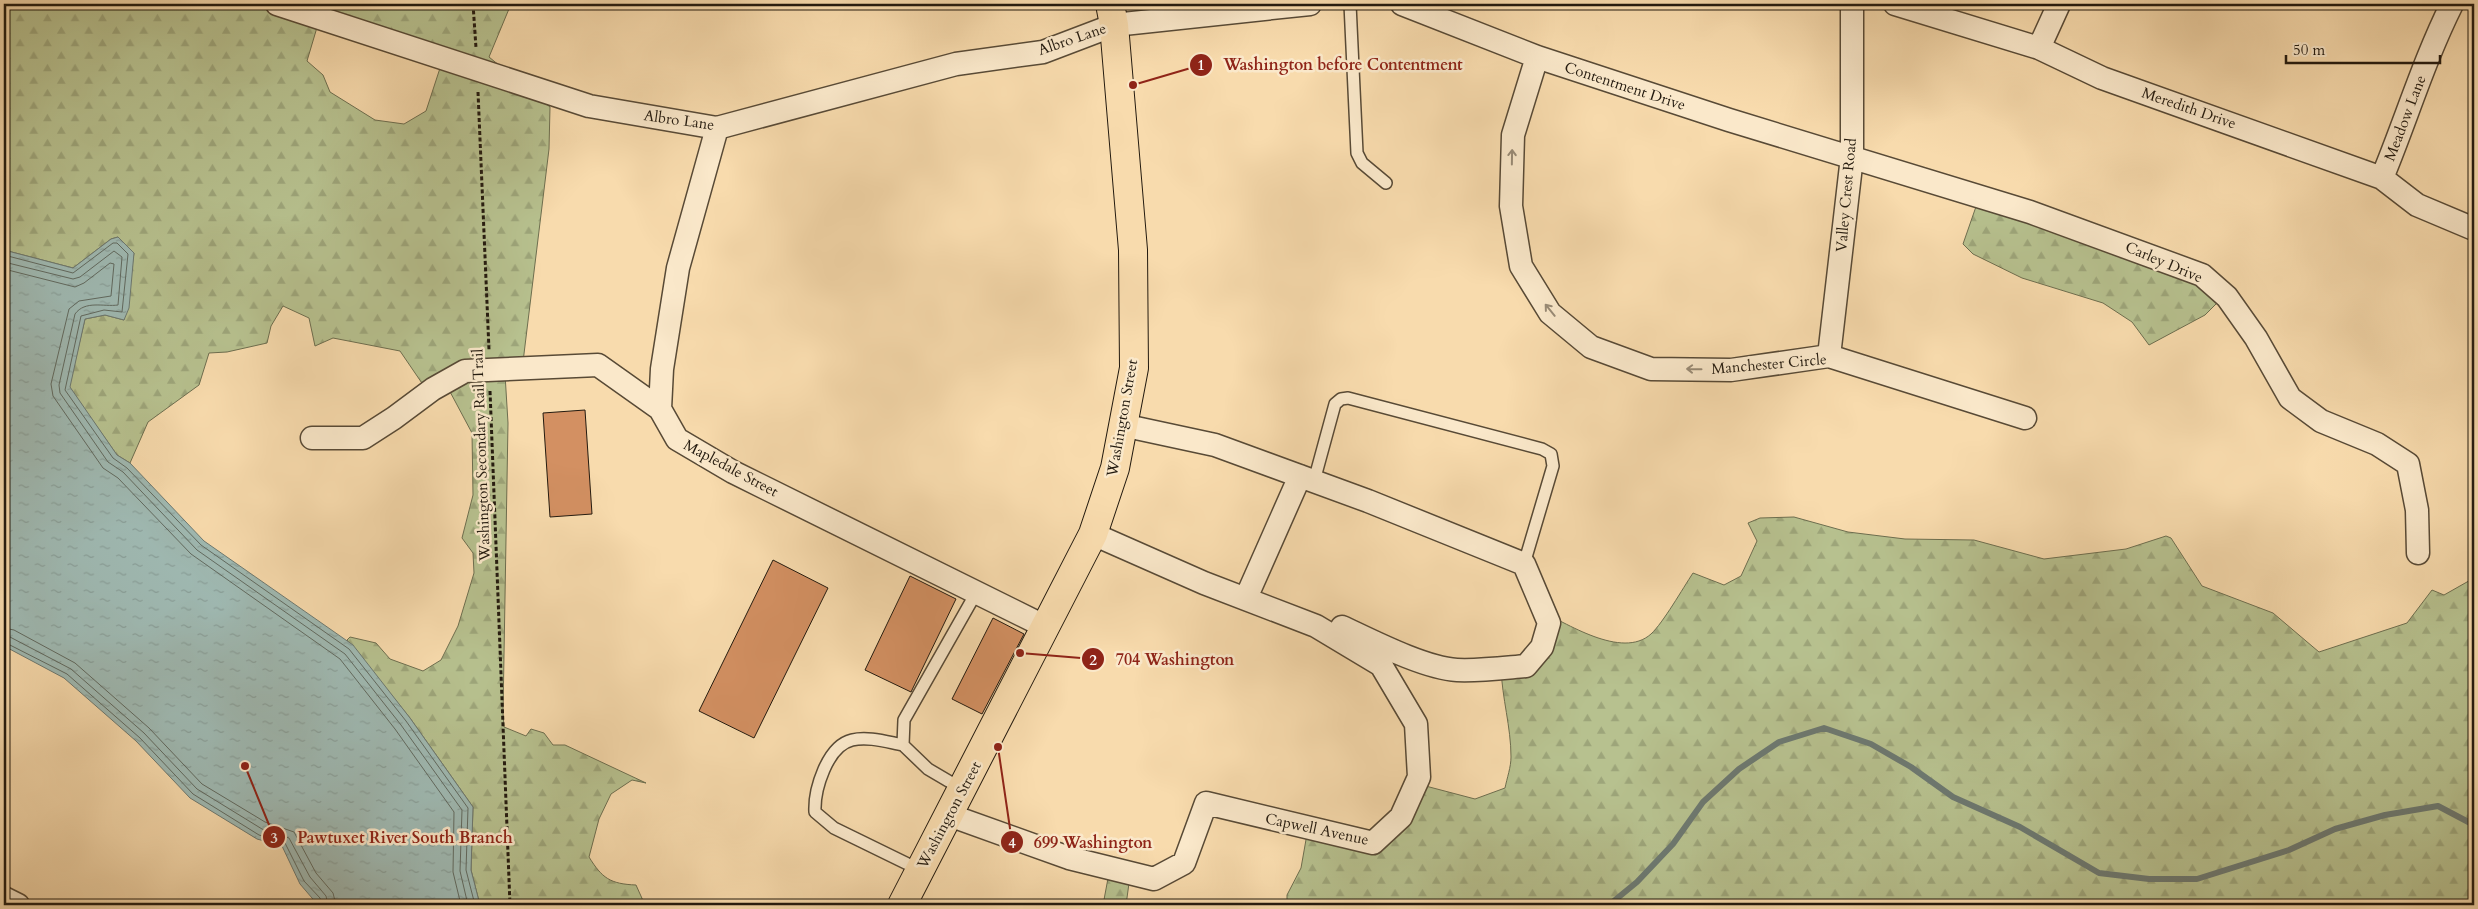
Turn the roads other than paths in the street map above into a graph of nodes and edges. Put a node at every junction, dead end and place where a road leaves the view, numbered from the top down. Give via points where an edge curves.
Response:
1 (277, 4) edge
2 (1310, 4) edge
3 (1350, 4) edge
4 (1402, 4) edge
5 (1852, 4) edge
6 (1895, 4) edge
7 (2059, 4) edge
8 (2452, 4) edge
9 (1112, 14) edge
10 (2039, 48) junction
11 (1538, 56) junction
12 (717, 128) junction
13 (1852, 157) junction
14 (2382, 178) junction
15 (1386, 183) dead end
16 (2474, 230) edge
17 (1829, 356) junction
18 (660, 409) junction
19 (2025, 418) dead end
20 (1122, 425) junction
21 (312, 438) dead end
22 (1307, 478) junction
23 (1093, 534) junction
24 (2418, 554) dead end
25 (1524, 564) junction
26 (976, 593) junction
27 (1246, 598) junction
28 (1316, 626) junction
29 (1046, 627) junction
30 (903, 746) junction
31 (962, 789) junction
32 (949, 815) junction
33 (920, 870) junction
34 (4, 898) edge
35 (18, 905) edge
36 (902, 905) edge

1 - 12 street, Albro Lane via 589,106
2 - 9 street
3 - 15 lane via 1357,153 1362,163
4 - 11 street, Contentment Drive
5 - 13 street, Valley Crest Road
6 - 10 street, Meredith Drive
7 - 10 street
8 - 14 street, Meadow Lane via 2436,35
9 - 12 street, Albro Lane via 1043,52 956,64
9 - 20 main road, Washington Street via 1133,250 1134,368
10 - 14 street, Meredith Drive via 2102,78
11 - 13 street, Contentment Drive
17 -> 11 street, Manchester Circle via 1731,370 1651,369 1591,348 1550,313 1521,266 1511,206 1513,135
12 - 18 street via 678,268 662,369
13 - 17 street, Valley Crest Road
13 - 24 street, Carley Drive via 2030,212 2202,276 2227,297 2256,338 2290,398 2321,421 2377,444 2408,464 2417,510
14 - 16 street, Meredith Drive via 2416,205
17 - 19 street, Manchester Circle
18 - 21 street via 598,365 466,371 433,389 362,438
18 - 26 street, Mapledale Street via 677,439 733,472
20 - 22 street via 1215,445
20 - 23 main road, Washington Street via 1115,468
22 - 25 street
22 - 25 lane via 1335,404 1348,398 1542,449 1551,454 1553,466
22 - 27 street
23 - 27 street, Capwell Avenue
23 - 29 main road, Washington Street
25 - 28 street via 1549,623 1542,647 1526,666 1455,670 1413,658 1339,626
26 - 29 street, Mapledale Street
26 - 30 lane via 904,720
27 - 28 street, Capwell Avenue
28 - 32 street, Capwell Avenue via 1382,665 1416,724 1419,777 1401,817 1373,843 1206,803 1184,863 1154,879 1069,858
29 - 31 main road, Washington Street
30 - 31 lane via 928,769
30 - 33 lane via 872,739 851,740 833,753 814,798 815,812 834,828
31 - 32 main road, Washington Street
32 - 33 main road, Washington Street
33 - 36 main road, Washington Street
34 - 35 street

